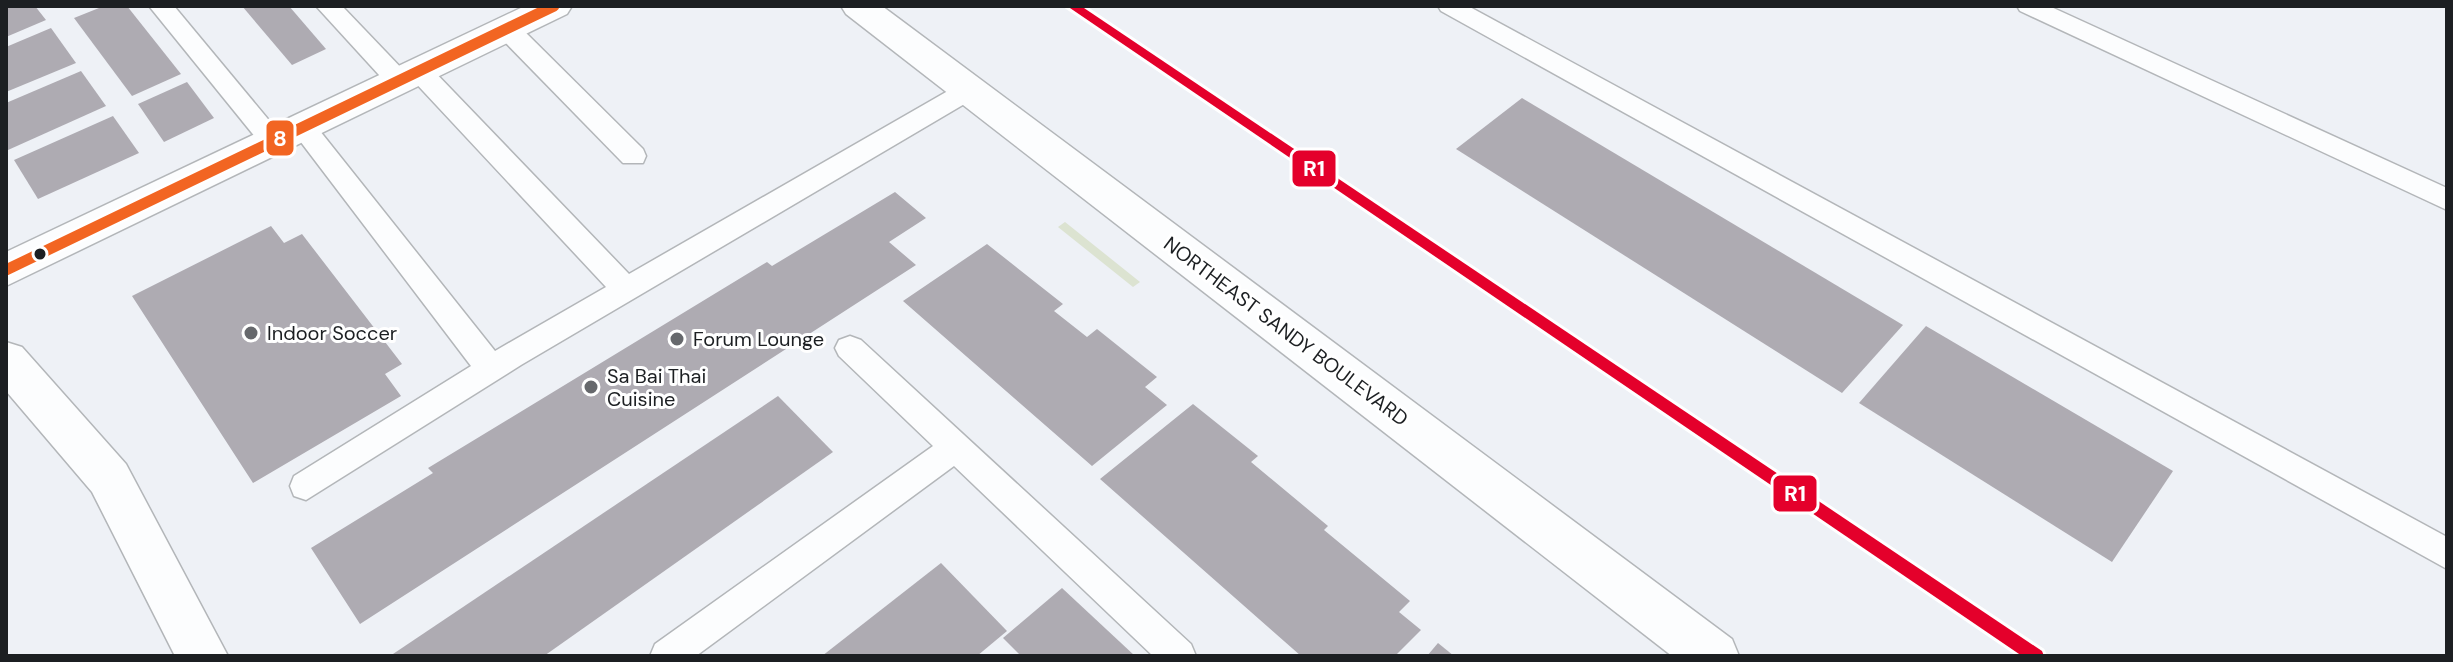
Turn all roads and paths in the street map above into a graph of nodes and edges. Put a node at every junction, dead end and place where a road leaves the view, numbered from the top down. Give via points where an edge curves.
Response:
1 (161, 6) edge
2 (328, 6) edge
3 (859, 6) edge
4 (1450, 6) edge
5 (2029, 6) edge
6 (531, 14) edge
7 (409, 76) junction
8 (969, 90) junction
9 (288, 135) junction
10 (633, 156) dead end
11 (2447, 200) edge
12 (6, 270) edge
13 (627, 290) junction
14 (850, 348) dead end
15 (6, 360) edge
16 (490, 368) junction
17 (955, 447) junction
18 (306, 486) dead end
19 (2447, 554) edge
20 (202, 656) edge
21 (668, 656) edge
22 (1178, 656) edge
23 (1713, 656) edge

1 - 9 lane
2 - 7 lane
3 - 8 main road, NORTHEAST SANDY BOULEVARD
4 - 19 lane
5 - 11 lane
6 - 7 main road
6 - 10 lane
7 - 9 main road
7 - 13 lane
8 - 13 lane
8 - 23 main road, NORTHEAST SANDY BOULEVARD
9 - 12 main road
9 - 16 lane
13 - 16 lane
14 - 17 lane
15 - 20 main road via 109,478
16 - 18 lane
17 - 21 lane
17 - 22 lane

